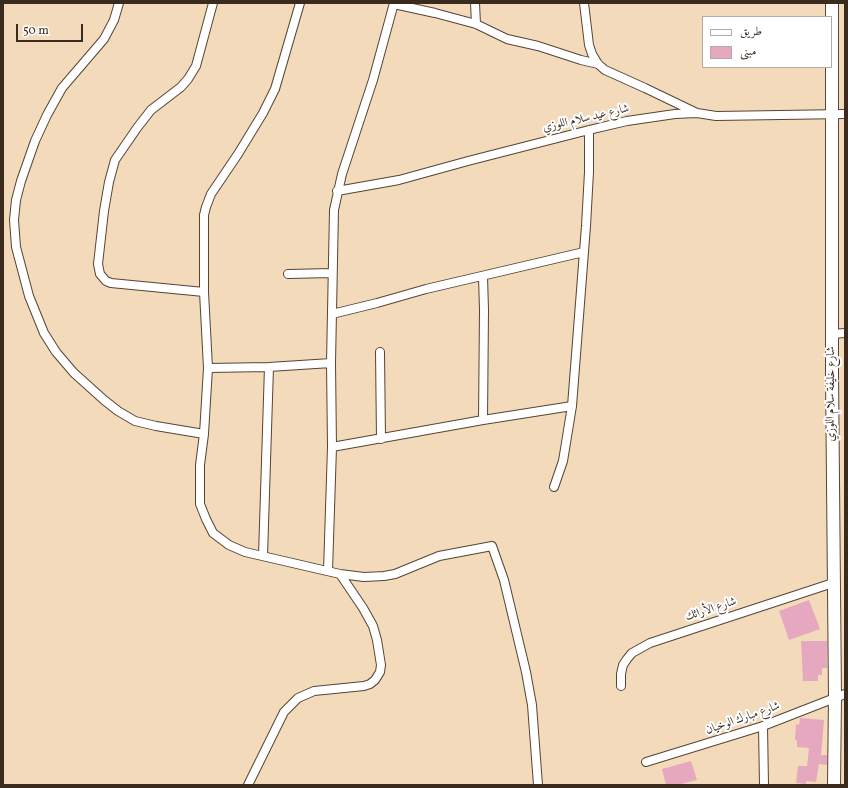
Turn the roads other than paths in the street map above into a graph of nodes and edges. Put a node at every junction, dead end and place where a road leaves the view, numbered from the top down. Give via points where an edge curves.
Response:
1 (118, 3) edge
2 (214, 3) edge
3 (300, 3) edge
4 (394, 3) edge
5 (475, 3) edge
6 (584, 3) edge
7 (832, 3) edge
8 (476, 24) junction
9 (598, 64) junction
10 (697, 113) junction
11 (832, 114) junction
12 (845, 114) edge
13 (589, 130) junction
14 (337, 191) junction
15 (584, 252) junction
16 (332, 273) junction
17 (288, 274) dead end
18 (483, 276) junction
19 (204, 292) junction
20 (332, 314) junction
21 (845, 333) edge
22 (832, 334) junction
23 (380, 352) dead end
24 (331, 363) junction
25 (269, 366) junction
26 (208, 368) junction
27 (572, 406) junction
28 (482, 420) junction
29 (204, 434) junction
30 (381, 438) junction
31 (332, 447) junction
32 (554, 487) dead end
33 (263, 556) junction
34 (328, 571) junction
35 (340, 574) junction
36 (834, 583) junction
37 (621, 686) dead end
38 (840, 696) edge
39 (763, 726) junction
40 (646, 762) dead end
41 (248, 785) edge
42 (538, 785) edge
43 (764, 785) edge
44 (834, 785) edge

1 - 29 street via 114,20 104,38 62,88 47,114 16,200 16,247 29,296 44,334 56,352 90,389 135,421
2 - 19 street via 196,66 188,79 151,110 115,160 108,182 98,264 100,274 110,283
3 - 19 street via 275,89 206,207
4 - 8 street
4 - 14 street via 373,80
5 - 8 street
6 - 9 street via 589,45
7 - 11 street, شارع خليفة سلام اللوزي
8 - 9 street via 507,39
9 - 10 street via 605,70
10 - 11 street, شارع عيد سلام اللوزي via 716,116
10 - 13 street, شارع عيد سلام اللوزي via 635,120
11 - 12 street, شارع عيد سلام اللوزي
11 - 22 street, شارع خليفة سلام اللوزي
13 - 14 street, شارع عيد سلام اللوزي via 399,180
13 - 15 street
14 - 16 street via 333,223
15 - 18 street
15 - 27 street
16 - 17 street
16 - 20 street
18 - 20 street
18 - 28 street
19 - 26 street
20 - 24 street
21 - 22 street
22 - 36 street, شارع خليفة سلام اللوزي
23 - 30 street
24 - 25 street
24 - 31 street
25 - 26 street
25 - 33 street
26 - 29 street
27 - 28 street
27 - 32 street via 565,453
28 - 30 street
29 - 33 street via 199,485 200,504 206,519 213,533 229,545 244,552
30 - 31 street
31 - 34 street
33 - 34 street
34 - 35 street
35 - 41 street via 373,626 380,658 380,672 375,680 364,686 314,691 298,698 284,712
35 - 42 street via 364,577 395,574 439,556 492,546 504,580 526,672 532,705
36 - 37 street, شارع الأرائك via 650,643 632,653 627,659 621,674
36 - 38 street, شارع خليفة سلام اللوزي
38 - 39 street, شارع مبارك الوخيان
38 - 44 street, شارع خليفة سلام اللوزي
39 - 40 street, شارع مبارك الوخيان
39 - 43 street

